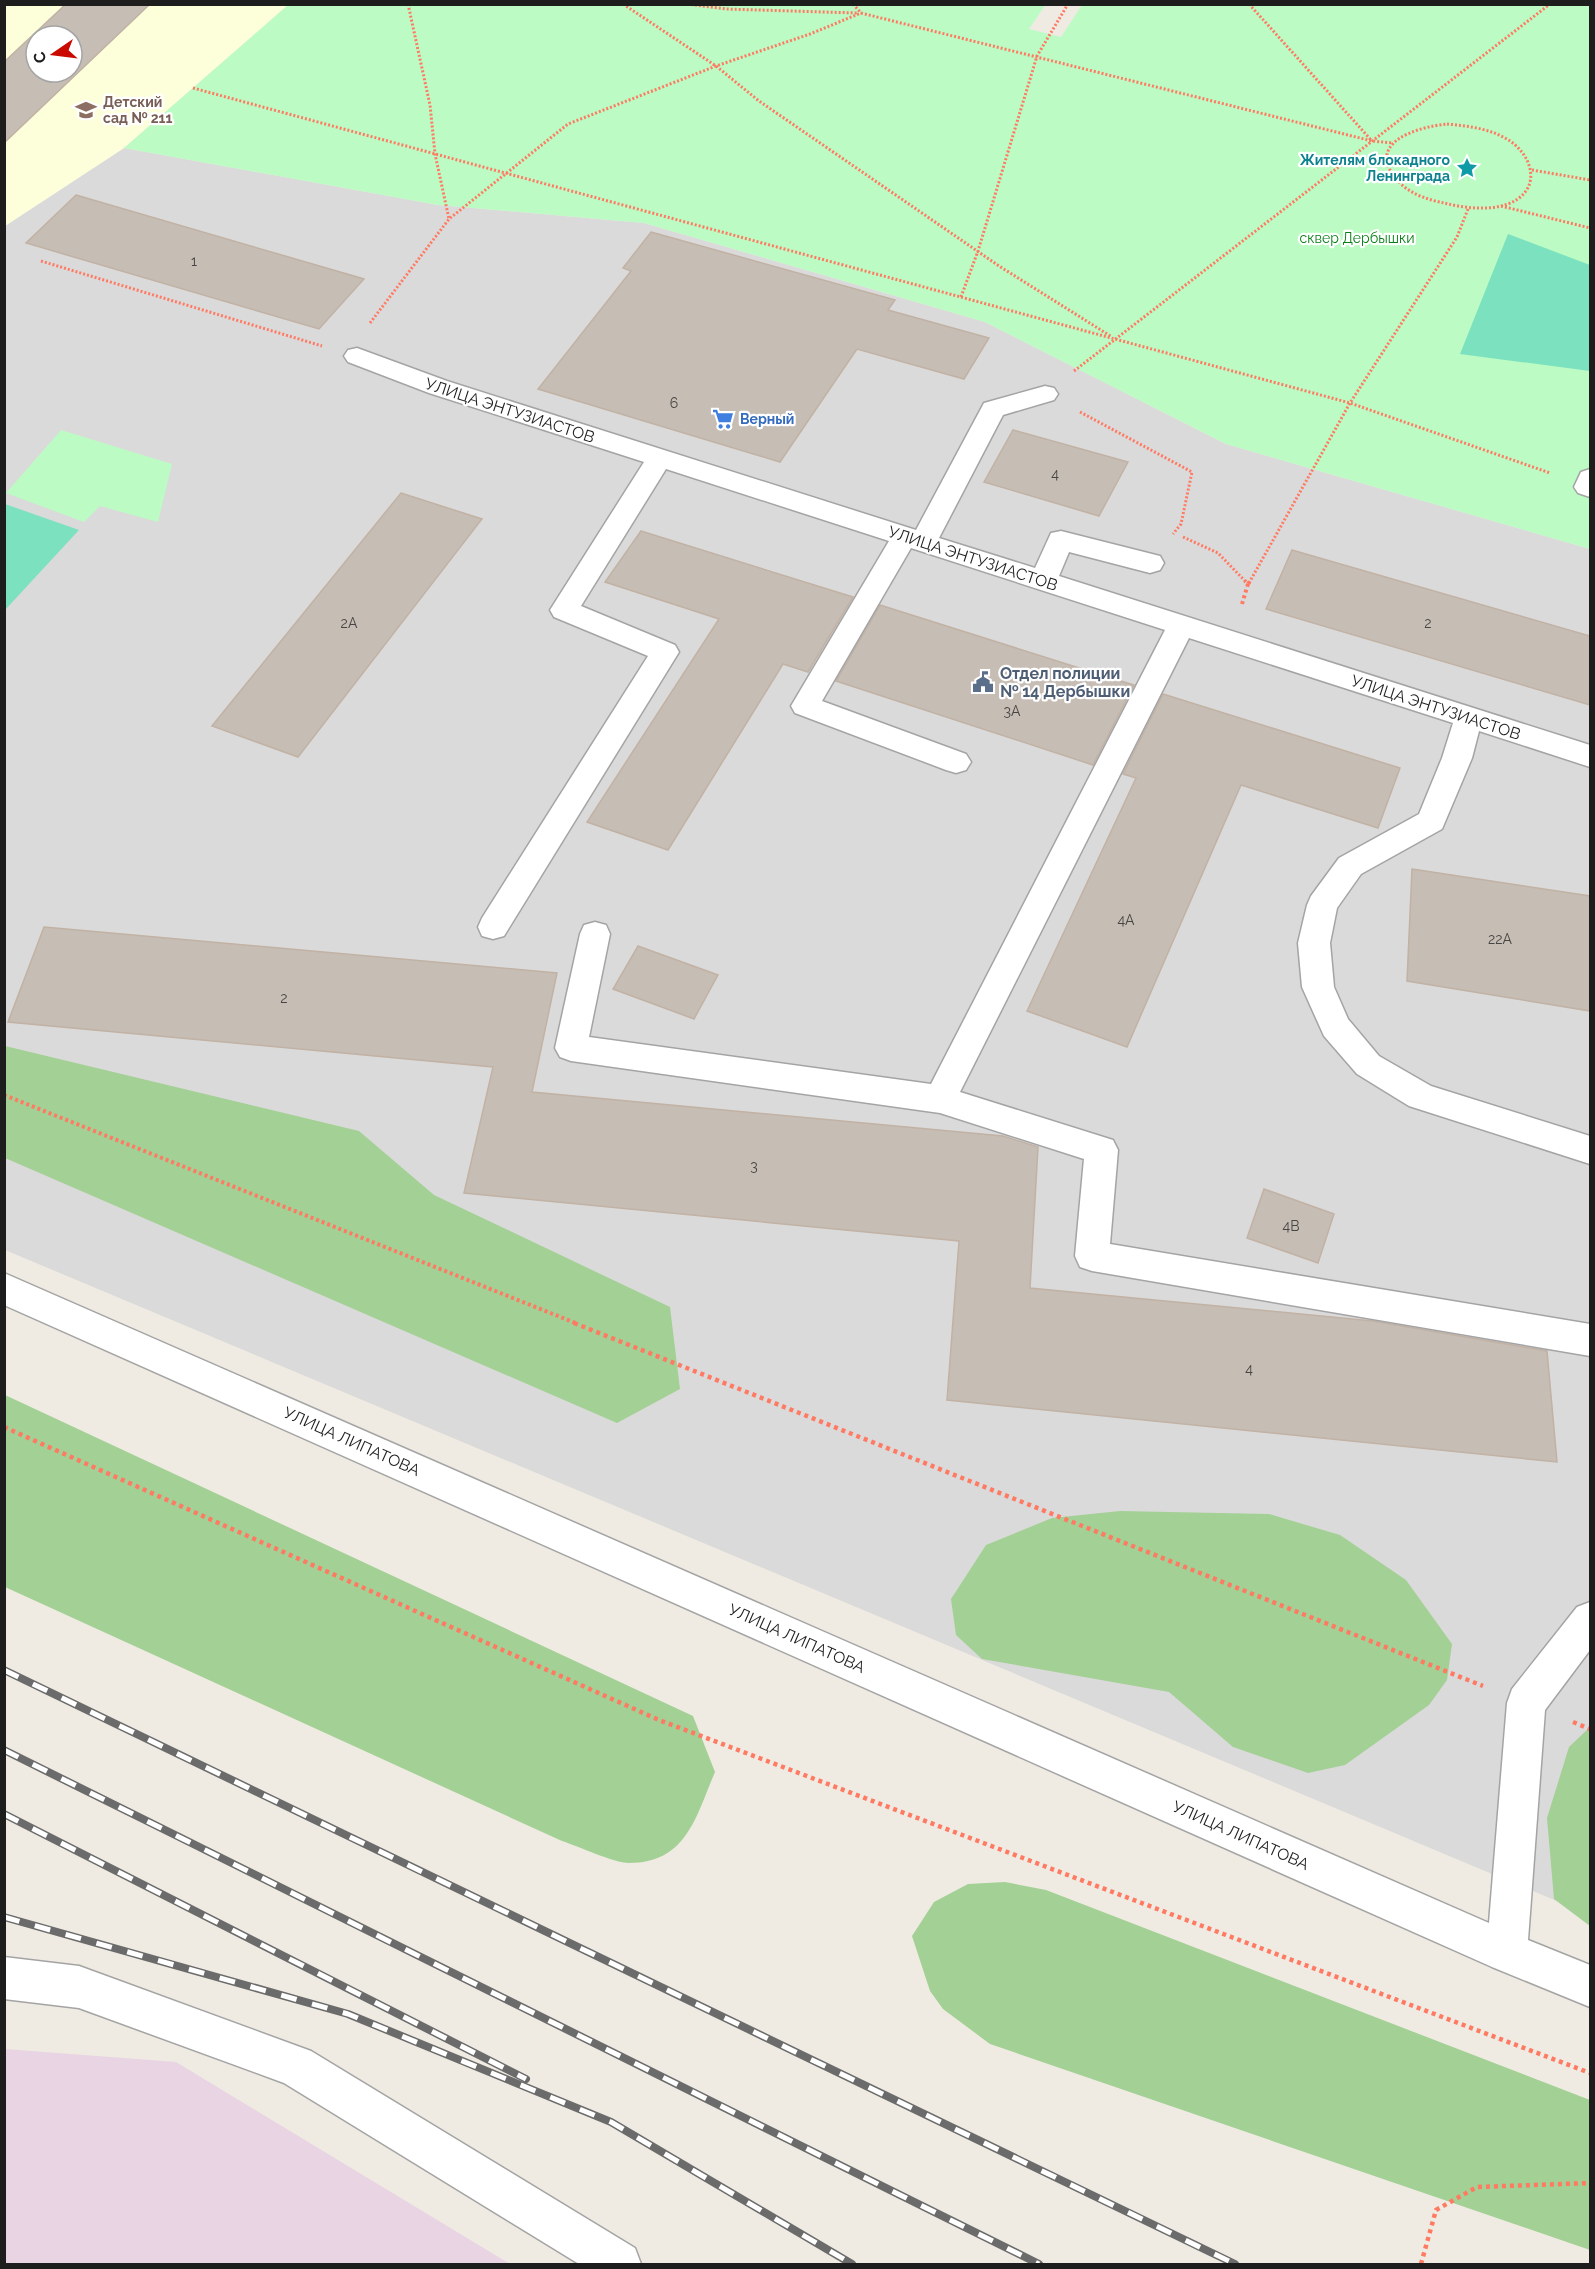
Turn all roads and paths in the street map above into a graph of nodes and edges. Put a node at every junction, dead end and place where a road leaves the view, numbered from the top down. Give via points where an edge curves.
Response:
1 (408, 4) edge
2 (623, 4) edge
3 (687, 4) edge
4 (853, 4) edge
5 (1068, 4) edge
6 (1249, 4) edge
7 (1550, 4) edge
8 (861, 13) junction
9 (1037, 56) junction
10 (716, 66) junction
11 (193, 88) dead end
12 (1372, 141) junction
13 (1393, 143) junction
14 (435, 154) junction
15 (1532, 170) junction
16 (508, 173) junction
17 (1590, 180) edge
18 (1499, 206) junction
19 (1468, 209) junction
20 (449, 219) junction
21 (1590, 228) edge
22 (978, 251) junction
23 (41, 261) dead end
24 (961, 297) junction
25 (1115, 339) junction
26 (357, 356) junction
27 (1045, 393) junction
28 (1350, 403) junction
29 (660, 458) junction
30 (1589, 484) edge
31 (1174, 533) junction
32 (914, 539) junction
33 (1150, 563) joint
34 (1043, 580) junction
35 (1248, 585) junction
36 (1181, 625) junction
37 (1229, 640) junction
38 (1469, 717) junction
39 (1590, 756) edge
40 (956, 762) dead end
41 (493, 927) dead end
42 (595, 934) dead end
43 (4, 1095) edge
44 (940, 1099) junction
45 (1590, 1150) edge
46 (4, 1288) edge
47 (1590, 1340) edge
48 (4, 1427) edge
49 (1590, 1620) edge
50 (1526, 1703) junction
51 (1590, 1729) edge
52 (1507, 1952) junction
53 (4, 1978) edge
54 (1590, 1986) edge
55 (1590, 2073) edge
56 (1590, 2183) edge
57 (619, 2265) edge
58 (1421, 2265) edge

1 - 14 path via 430,105
2 - 10 path
3 - 8 path
4 - 8 path
5 - 9 path
6 - 12 path
7 - 12 path
8 - 9 path
8 - 10 path
9 - 12 path
9 - 22 path
10 - 16 path via 568,124
10 - 22 path
11 - 14 path
12 - 13 path
12 - 25 path
13 - 15 path via 1424,126 1470,126 1493,132 1512,143 1526,156
13 - 19 path via 1387,157 1390,171 1401,186 1443,206
14 - 16 path
14 - 20 path
15 - 17 path
15 - 18 path via 1524,191
16 - 20 path
16 - 24 path
18 - 19 path
18 - 21 path
19 - 28 path via 1457,237
20 - 26 path via 350,348
22 - 24 path
22 - 25 path
23 - 26 path
24 - 25 path
25 - 27 path
25 - 28 path
26 - 29 street, УЛИЦА ЭНТУЗИАСТОВ via 438,387
27 - 31 path via 1192,472 1181,524
27 - 32 street via 993,409
28 - 30 path
28 - 35 path
29 - 32 street, УЛИЦА ЭНТУЗИАСТОВ
29 - 41 street via 564,610 665,652
31 - 33 path
31 - 35 path via 1218,553
32 - 34 street, УЛИЦА ЭНТУЗИАСТОВ
32 - 40 street via 805,706
33 - 34 street via 1061,540
34 - 36 street, УЛИЦА ЭНТУЗИАСТОВ
35 - 37 path
36 - 37 street, УЛИЦА ЭНТУЗИАСТОВ
36 - 44 street
37 - 38 street, УЛИЦА ЭНТУЗИАСТОВ
38 - 39 street, УЛИЦА ЭНТУЗИАСТОВ
38 - 45 street via 1431,820 1350,866 1322,905 1314,943 1318,987 1335,1027 1368,1065 1421,1096
42 - 44 street via 571,1048
43 - 50 path
44 - 47 street via 1101,1150 1092,1256
46 - 52 street, УЛИЦА ЛИПАТОВА
48 - 55 path via 659,1720
49 - 50 street
50 - 51 path
50 - 52 street
52 - 54 street, УЛИЦА ЛИПАТОВА
53 - 57 street via 79,1987 296,2066
56 - 58 path via 1477,2187 1436,2211

